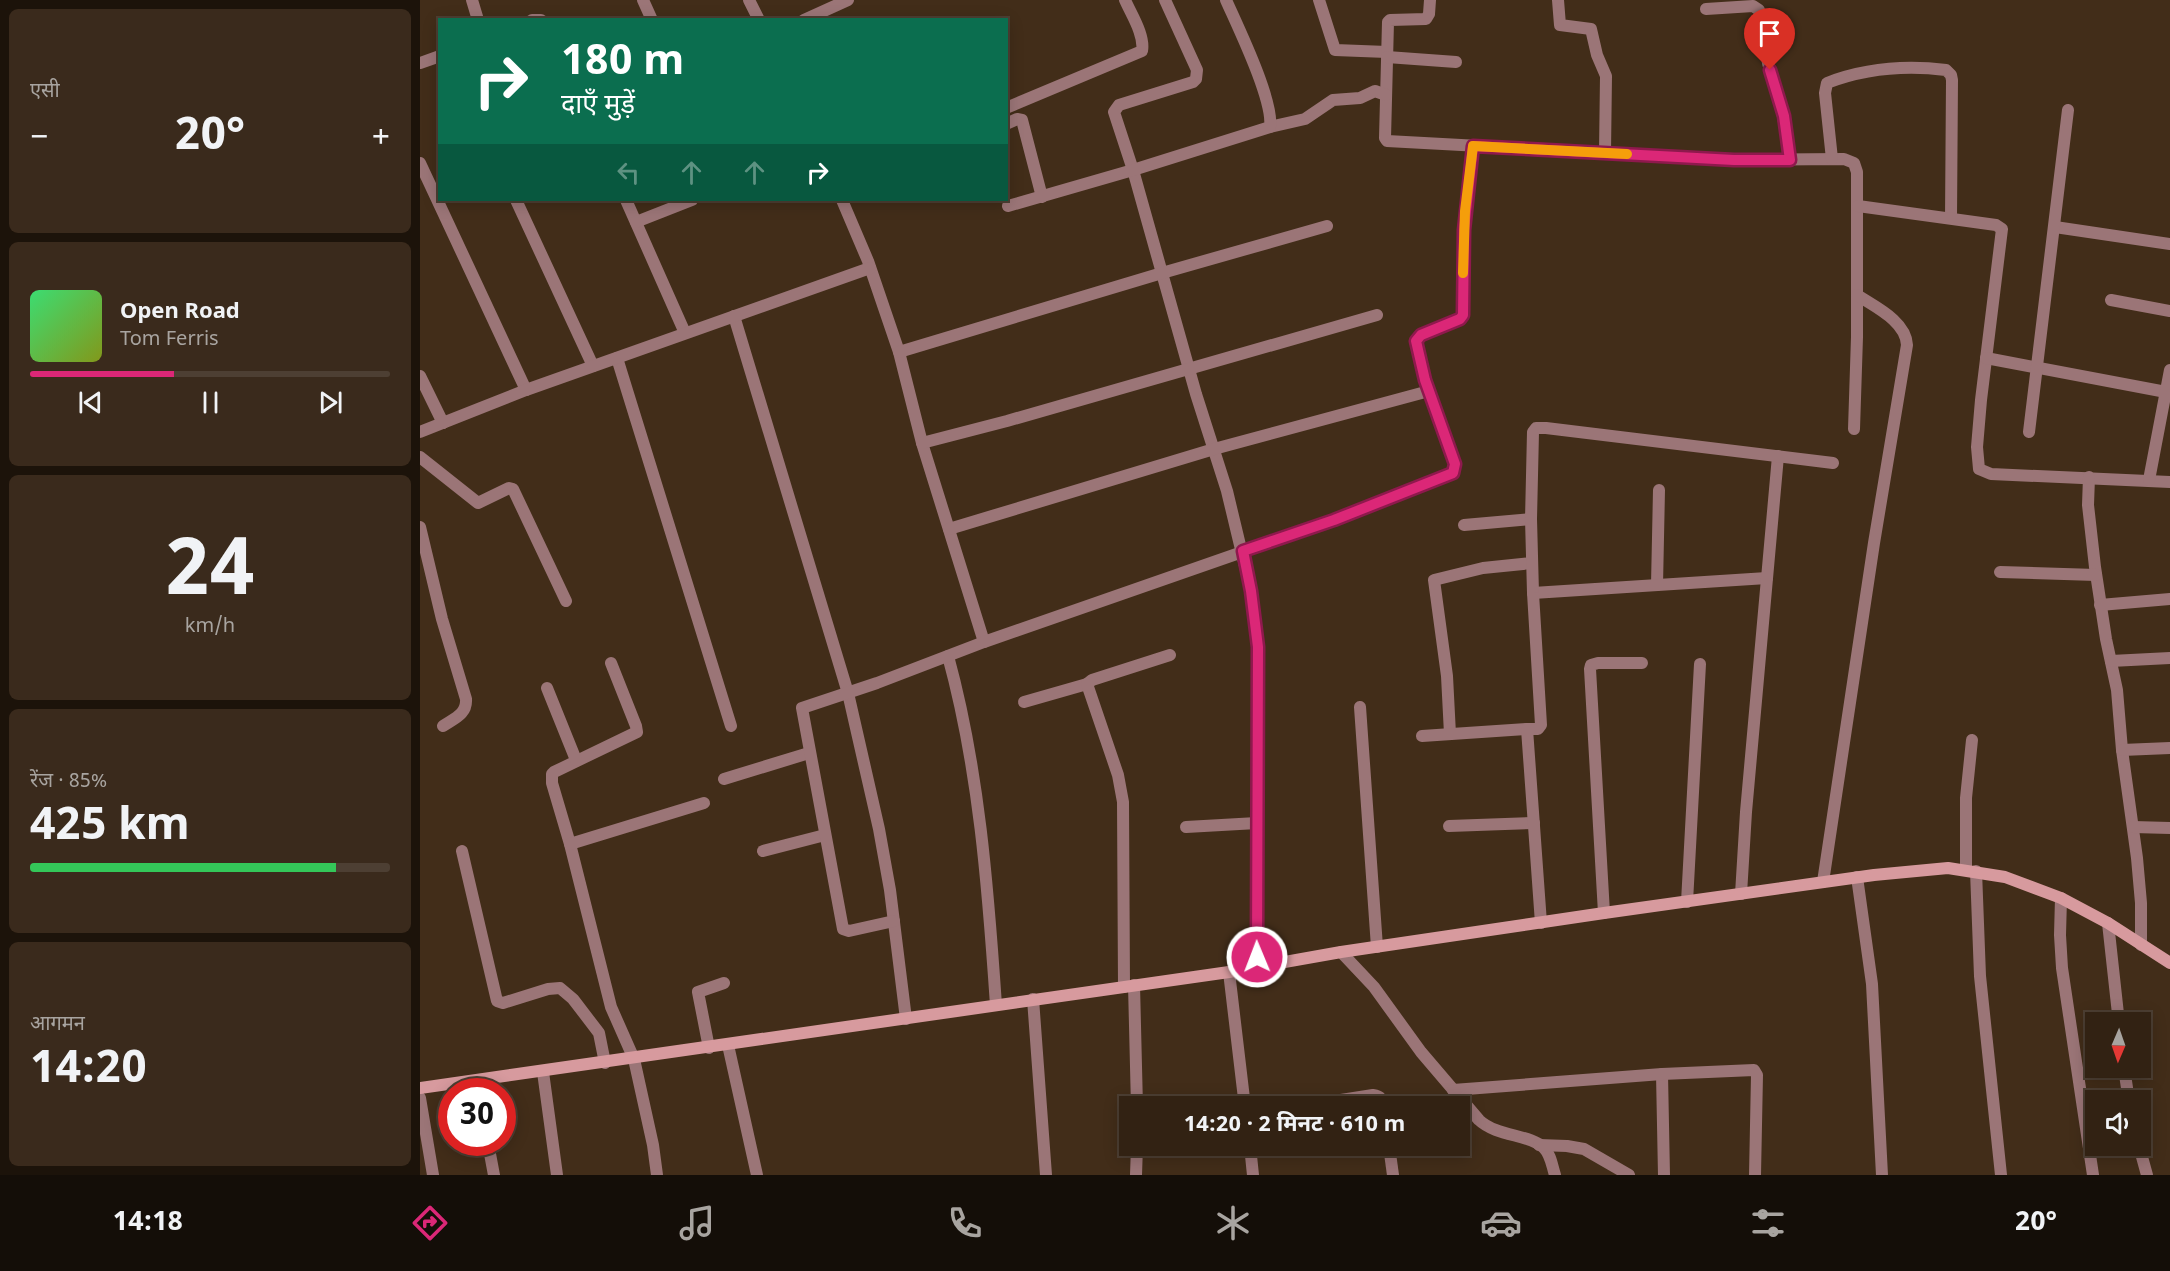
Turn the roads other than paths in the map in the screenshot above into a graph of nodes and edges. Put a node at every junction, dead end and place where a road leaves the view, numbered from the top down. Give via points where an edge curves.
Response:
1 (472, 0) edge
2 (643, 0) edge
3 (749, 0) edge
4 (848, 0) edge
5 (1125, 0) edge
6 (1165, 0) edge
7 (1226, 0) edge
8 (1319, 0) edge
9 (1430, 0) edge
10 (1558, 0) edge
11 (1706, 9) dead end
12 (477, 18) edge
13 (651, 18) edge
14 (758, 18) edge
15 (808, 18) edge
16 (1387, 55) junction
17 (438, 57) edge
18 (1456, 62) dead end
19 (420, 63) edge
20 (1386, 95) junction
21 (1008, 107) edge
22 (2068, 111) dead end
23 (1008, 123) edge
24 (1270, 127) junction
25 (1473, 146) junction
26 (1605, 152) junction
27 (1832, 159) junction
28 (1790, 160) junction
29 (420, 163) edge
30 (1133, 170) junction
31 (1042, 197) junction
32 (516, 201) edge
33 (626, 201) edge
34 (689, 201) edge
35 (842, 201) edge
36 (1858, 206) junction
37 (1008, 207) dead end
38 (1951, 218) junction
39 (636, 222) junction
40 (1327, 226) dead end
41 (2055, 227) junction
42 (2170, 244) edge
43 (870, 268) junction
44 (1162, 273) junction
45 (1857, 295) junction
46 (2111, 300) dead end
47 (2170, 311) edge
48 (1377, 315) dead end
49 (734, 316) junction
50 (685, 333) junction
51 (899, 351) junction
52 (617, 358) junction
53 (1986, 358) junction
54 (593, 366) junction
55 (2037, 367) junction
56 (1189, 368) junction
57 (2170, 370) edge
58 (420, 376) edge
59 (526, 390) junction
60 (1429, 391) junction
61 (2166, 392) junction
62 (443, 423) junction
63 (1854, 429) dead end
64 (420, 432) edge
65 (2029, 432) dead end
66 (922, 443) junction
67 (1214, 449) junction
68 (1778, 456) junction
69 (420, 457) edge
70 (1833, 463) dead end
71 (2089, 477) junction
72 (2149, 480) junction
73 (2170, 482) edge
74 (1659, 490) dead end
75 (1531, 519) junction
76 (1464, 525) dead end
77 (420, 527) edge
78 (950, 529) junction
79 (1243, 551) junction
80 (1532, 563) junction
81 (2000, 572) dead end
82 (2096, 574) junction
83 (1767, 578) junction
84 (1657, 585) junction
85 (1533, 593) junction
86 (2170, 599) edge
87 (566, 601) dead end
88 (2100, 605) junction
89 (984, 642) junction
90 (1170, 655) dead end
91 (948, 656) junction
92 (2170, 658) edge
93 (2111, 661) junction
94 (611, 663) dead end
95 (1642, 663) dead end
96 (1700, 664) dead end
97 (1087, 684) junction
98 (547, 688) dead end
99 (848, 693) junction
100 (1024, 702) dead end
101 (1360, 707) dead end
102 (443, 726) dead end
103 (731, 726) dead end
104 (1527, 729) junction
105 (1450, 734) junction
106 (1422, 736) dead end
107 (1972, 740) dead end
108 (2170, 748) edge
109 (2122, 750) junction
110 (809, 753) junction
111 (576, 760) junction
112 (723, 779) dead end
113 (704, 803) dead end
114 (1257, 823) junction
115 (1534, 823) junction
116 (1449, 826) dead end
117 (1185, 827) dead end
118 (2133, 827) junction
119 (2170, 828) edge
120 (825, 835) junction
121 (570, 844) junction
122 (462, 851) dead end
123 (763, 851) dead end
124 (1969, 864) junction
125 (1824, 875) junction
126 (1857, 877) junction
127 (1741, 887) junction
128 (1688, 895) junction
129 (2061, 898) junction
130 (1603, 905) junction
131 (1540, 916) junction
132 (894, 921) junction
133 (2108, 923) junction
134 (2141, 936) junction
135 (1376, 938) junction
136 (1341, 952) junction
137 (1257, 957) junction
138 (2170, 963) edge
139 (1229, 972) junction
140 (1126, 979) junction
141 (724, 983) dead end
142 (995, 994) junction
143 (1033, 999) junction
144 (905, 1011) junction
145 (2118, 1012) edge
146 (708, 1040) junction
147 (728, 1045) junction
148 (632, 1054) junction
149 (604, 1056) junction
150 (543, 1072) junction
151 (1662, 1074) junction
152 (515, 1078) edge
153 (438, 1087) edge
154 (420, 1088) edge
155 (1453, 1090) junction
156 (1136, 1096) edge
157 (1244, 1096) edge
158 (420, 1098) edge
159 (1539, 1145) junction
160 (490, 1156) edge
161 (1137, 1156) edge
162 (1251, 1156) edge
163 (1390, 1156) edge
164 (2142, 1156) edge
165 (433, 1175) edge
166 (494, 1175) edge
167 (557, 1175) edge
168 (657, 1175) edge
169 (757, 1175) edge
170 (1046, 1175) edge
171 (1136, 1175) edge
172 (1253, 1175) edge
173 (1393, 1175) edge
174 (1555, 1175) edge
175 (1629, 1175) edge
176 (1664, 1175) edge
177 (1755, 1175) edge
178 (1882, 1175) edge
179 (2001, 1175) edge
180 (2093, 1175) edge
181 (2147, 1175) edge

1 - 12 street
2 - 13 street
3 - 14 street
4 - 15 street
5 - 21 street via 1139,32 1142,51
6 - 30 street via 1198,75 1193,82 1115,107
7 - 24 street via 1260,82
8 - 16 street via 1335,50
9 - 16 street via 1426,19 1390,20
10 - 26 street via 1560,25 1591,28 1605,70
11 - 28 street via 1753,6 1759,10 1768,63 1784,116
16 - 18 street
16 - 20 street
17 - 19 street
20 - 24 street via 1375,91 1360,98 1333,100 1305,120
20 - 25 street via 1387,141
22 - 41 street
23 - 31 street via 1022,120
24 - 30 street
25 - 26 street
25 - 60 street via 1464,230 1463,315 1416,341
26 - 28 street
27 - 28 street
27 - 36 street via 1850,161 1856,167
27 - 38 street via 1827,83 1894,66 1946,70 1952,80
29 - 59 street
30 - 31 street
30 - 44 street
31 - 37 street
32 - 54 street
33 - 39 street
34 - 39 street
35 - 43 street
36 - 38 street
36 - 45 street
38 - 53 street via 2002,229
39 - 50 street
40 - 44 street
41 - 42 street
41 - 55 street
43 - 49 street
43 - 51 street
44 - 51 street
44 - 56 street
45 - 63 street
45 - 125 street via 1900,326 1907,345
46 - 47 street
48 - 56 street
49 - 50 street
49 - 99 street
50 - 52 street
51 - 66 street
52 - 54 street
52 - 103 street
53 - 55 street
53 - 71 street via 1977,447 1979,469 1991,474
54 - 59 street
55 - 61 street
55 - 65 street
56 - 66 street
56 - 67 street
57 - 61 street
58 - 62 street
59 - 62 street
60 - 67 street
60 - 79 street via 1455,464 1453,473
61 - 72 street
62 - 64 street
66 - 78 street
67 - 78 street
67 - 79 street
68 - 70 street
68 - 75 street via 1536,428 1532,437
68 - 83 street
69 - 87 street via 478,503 513,489
71 - 72 street
71 - 82 street via 2088,506
72 - 73 street
74 - 84 street
75 - 76 street
75 - 80 street
77 - 102 street via 466,699 462,714
78 - 89 street
79 - 89 street
79 - 114 street via 1258,647
80 - 85 street
80 - 105 street via 1484,568 1434,580 1447,676
81 - 82 street
82 - 88 street
83 - 84 street
83 - 127 street
84 - 85 street
85 - 104 street via 1541,725 1538,729
86 - 88 street
88 - 93 street
89 - 91 street
90 - 97 street
91 - 99 street
91 - 142 street via 962,707 975,793
92 - 93 street
93 - 109 street
94 - 111 street via 637,732
95 - 130 street via 1598,663 1590,669
96 - 128 street
97 - 100 street
97 - 140 street via 1118,775 1123,802
98 - 111 street
99 - 110 street via 801,710
99 - 132 street via 879,829
101 - 135 street
104 - 105 street
104 - 115 street
105 - 106 street
107 - 124 street via 1966,798
108 - 109 street
109 - 118 street
110 - 112 street
110 - 120 street
111 - 121 street via 552,778
113 - 121 street
114 - 117 street
114 - 137 street
115 - 116 street
115 - 131 street
118 - 119 street
118 - 134 street
120 - 123 street
120 - 132 street via 844,930
121 - 148 street via 611,1006
122 - 149 street via 497,1001 503,1003 560,988 599,1033
124 - 126 street
124 - 129 street
124 - 179 street
125 - 126 street
125 - 127 street
126 - 178 street via 1872,984
127 - 128 street
128 - 130 street
129 - 133 street
129 - 180 street via 2062,968
130 - 131 street
131 - 135 street
132 - 144 street
133 - 134 street
133 - 145 street
134 - 138 street
135 - 136 street
136 - 137 street
136 - 155 street via 1374,987
137 - 139 street
139 - 140 street
139 - 157 street
140 - 143 street
140 - 156 street
141 - 146 street via 698,993
142 - 143 street
142 - 144 street
143 - 170 street
144 - 147 street
146 - 147 street
146 - 148 street
147 - 169 street
148 - 149 street
148 - 168 street
149 - 150 street
150 - 152 street
150 - 167 street
151 - 155 street
151 - 176 street
151 - 177 street via 1751,1070 1757,1073
153 - 154 street
155 - 159 street via 1487,1128
158 - 165 street
159 - 174 street via 1548,1153
159 - 175 street via 1584,1149
160 - 166 street
161 - 171 street
162 - 172 street
163 - 173 street
164 - 181 street

